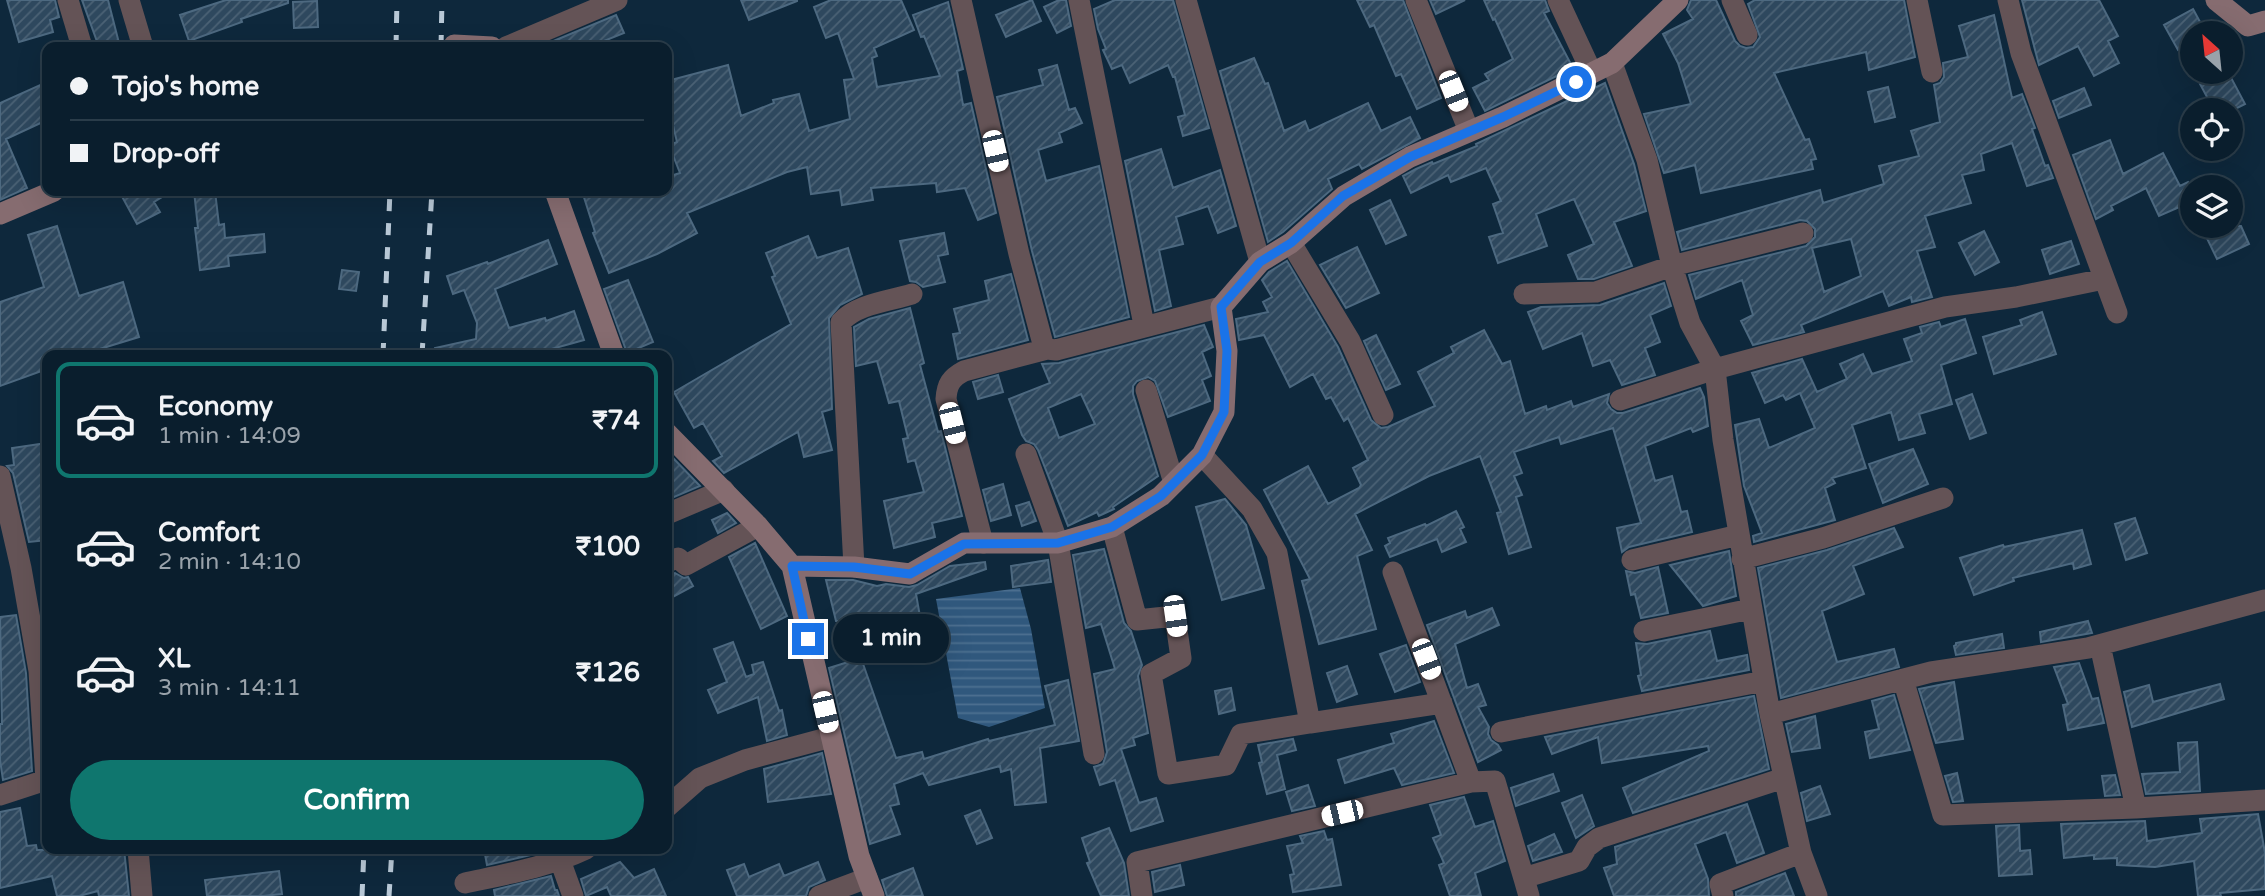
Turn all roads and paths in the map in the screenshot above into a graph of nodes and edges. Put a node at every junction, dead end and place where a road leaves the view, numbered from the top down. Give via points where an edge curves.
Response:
1 (68, 0) edge
2 (129, 0) edge
3 (617, 0) edge
4 (961, 0) edge
5 (1079, 0) edge
6 (1186, 0) edge
7 (1416, 0) edge
8 (1558, 0) edge
9 (1678, 0) edge
10 (1732, 0) edge
11 (1917, 0) edge
12 (2008, 0) edge
13 (2216, 0) edge
14 (2265, 21) edge
15 (1747, 35) dead end
16 (81, 42) edge
17 (142, 42) edge
18 (518, 42) edge
19 (1612, 63) junction
20 (1932, 72) dead end
21 (1592, 73) junction
22 (1469, 131) junction
23 (42, 196) edge
24 (557, 196) edge
25 (0, 214) edge
26 (1803, 233) dead end
27 (1291, 243) junction
28 (1260, 262) junction
29 (1672, 266) junction
30 (2104, 279) junction
31 (912, 294) dead end
32 (1524, 294) dead end
33 (1221, 307) junction
34 (2117, 313) dead end
35 (1144, 325) junction
36 (1047, 349) junction
37 (612, 350) edge
38 (1716, 369) junction
39 (1146, 390) dead end
40 (1620, 400) dead end
41 (1383, 415) dead end
42 (672, 438) edge
43 (1026, 454) dead end
44 (1202, 455) junction
45 (0, 475) edge
46 (1174, 483) junction
47 (724, 490) junction
48 (1943, 498) dead end
49 (672, 512) edge
50 (758, 526) junction
51 (1112, 527) junction
52 (1739, 535) junction
53 (1058, 543) junction
54 (983, 544) junction
55 (1742, 559) junction
56 (672, 560) edge
57 (1632, 560) dead end
58 (792, 566) junction
59 (854, 567) junction
60 (1393, 572) dead end
61 (2265, 600) edge
62 (38, 605) edge
63 (1751, 609) junction
64 (1644, 631) dead end
65 (2100, 645) junction
66 (1903, 679) junction
67 (1764, 681) junction
68 (1442, 703) junction
69 (42, 712) edge
70 (1770, 714) junction
71 (1310, 723) junction
72 (1501, 732) dead end
73 (831, 737) junction
74 (1094, 754) dead end
75 (1784, 778) junction
76 (42, 782) edge
77 (1471, 782) junction
78 (0, 795) edge
79 (2265, 800) edge
80 (672, 802) edge
81 (2136, 808) junction
82 (1801, 853) junction
83 (139, 854) edge
84 (559, 855) edge
85 (465, 883) dead end
86 (871, 887) edge
87 (1527, 889) edge
88 (142, 896) edge
89 (573, 896) edge
90 (819, 896) edge
91 (1142, 896) edge
92 (1723, 896) edge
93 (1817, 896) edge

1 - 16 street
2 - 17 street
3 - 18 street
4 - 36 street via 1019,254
5 - 35 street
6 - 28 street
7 - 22 street
8 - 21 street
9 - 19 street
10 - 15 street
11 - 20 street
12 - 30 street via 2021,53
13 - 14 street via 2248,26
19 - 21 street
19 - 29 street via 1647,160
21 - 22 street
22 - 27 street via 1410,157 1343,196
23 - 25 street
24 - 37 street
26 - 29 street
27 - 28 street
27 - 41 street via 1350,341
28 - 33 street
29 - 32 street via 1596,292
29 - 38 street via 1690,323
30 - 34 street
30 - 38 street via 1945,307
31 - 59 street via 858,310 841,322
33 - 35 street
33 - 44 street via 1227,351 1224,412
35 - 36 street
36 - 54 street via 964,372 952,378 947,388
38 - 40 street
38 - 52 street
39 - 46 street
42 - 47 street
43 - 53 street
44 - 46 street
44 - 71 street via 1252,509 1278,553
45 - 62 street
46 - 51 street
47 - 49 street
47 - 50 street
48 - 55 street
50 - 56 street via 686,565 678,558
50 - 58 street
51 - 53 street
51 - 71 street via 1137,620 1175,616 1181,658 1150,674 1168,774 1226,765 1241,733
52 - 55 street
52 - 57 street
53 - 54 street
53 - 74 street
54 - 59 street via 964,544 910,574
55 - 63 street
58 - 59 street
58 - 73 street
60 - 68 street
61 - 65 street
62 - 69 street
63 - 64 street
63 - 67 street
65 - 66 street
65 - 81 street
66 - 70 street
66 - 81 street via 1943,815
67 - 70 street
67 - 72 street
68 - 71 street
68 - 77 street
70 - 75 street
73 - 80 street via 745,760 699,778
73 - 86 street via 859,856
75 - 82 street
75 - 87 street via 1599,838 1579,861 1530,876
76 - 78 street
77 - 87 street via 1495,781
77 - 91 street via 1137,862
79 - 81 street
82 - 92 street via 1720,884
82 - 93 street
83 - 88 street
84 - 85 street via 518,872
84 - 89 street
86 - 90 street

